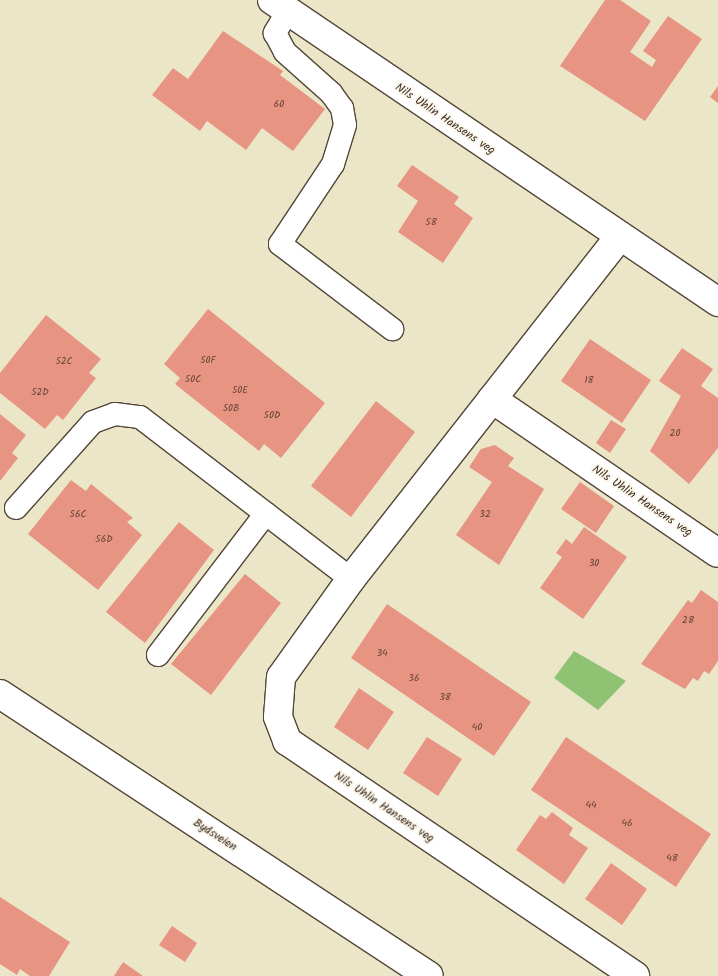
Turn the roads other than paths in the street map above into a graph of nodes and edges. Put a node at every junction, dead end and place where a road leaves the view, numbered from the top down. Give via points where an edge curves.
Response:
1 (280, 6) edge
2 (620, 236) junction
3 (718, 302) edge
4 (392, 329) dead end
5 (492, 399) junction
6 (16, 508) dead end
7 (266, 513) junction
8 (718, 553) edge
9 (351, 580) junction
10 (158, 655) dead end
11 (0, 694) edge
12 (429, 976) edge
13 (634, 976) edge

1 - 2 street, Nils Uhlin Hansens veg
1 - 4 lane via 275,33 278,40 285,52 331,93 342,108 345,124 333,164 280,244
2 - 3 street, Nils Uhlin Hansens veg
2 - 5 street, Nils Uhlin Hansens veg
5 - 8 street, Nils Uhlin Hansens veg
5 - 9 street, Nils Uhlin Hansens veg
6 - 7 lane via 93,422 115,414 140,418
7 - 9 lane
7 - 10 lane
9 - 13 street, Nils Uhlin Hansens veg via 281,677 278,717 287,741
11 - 12 street, Byåsveien

